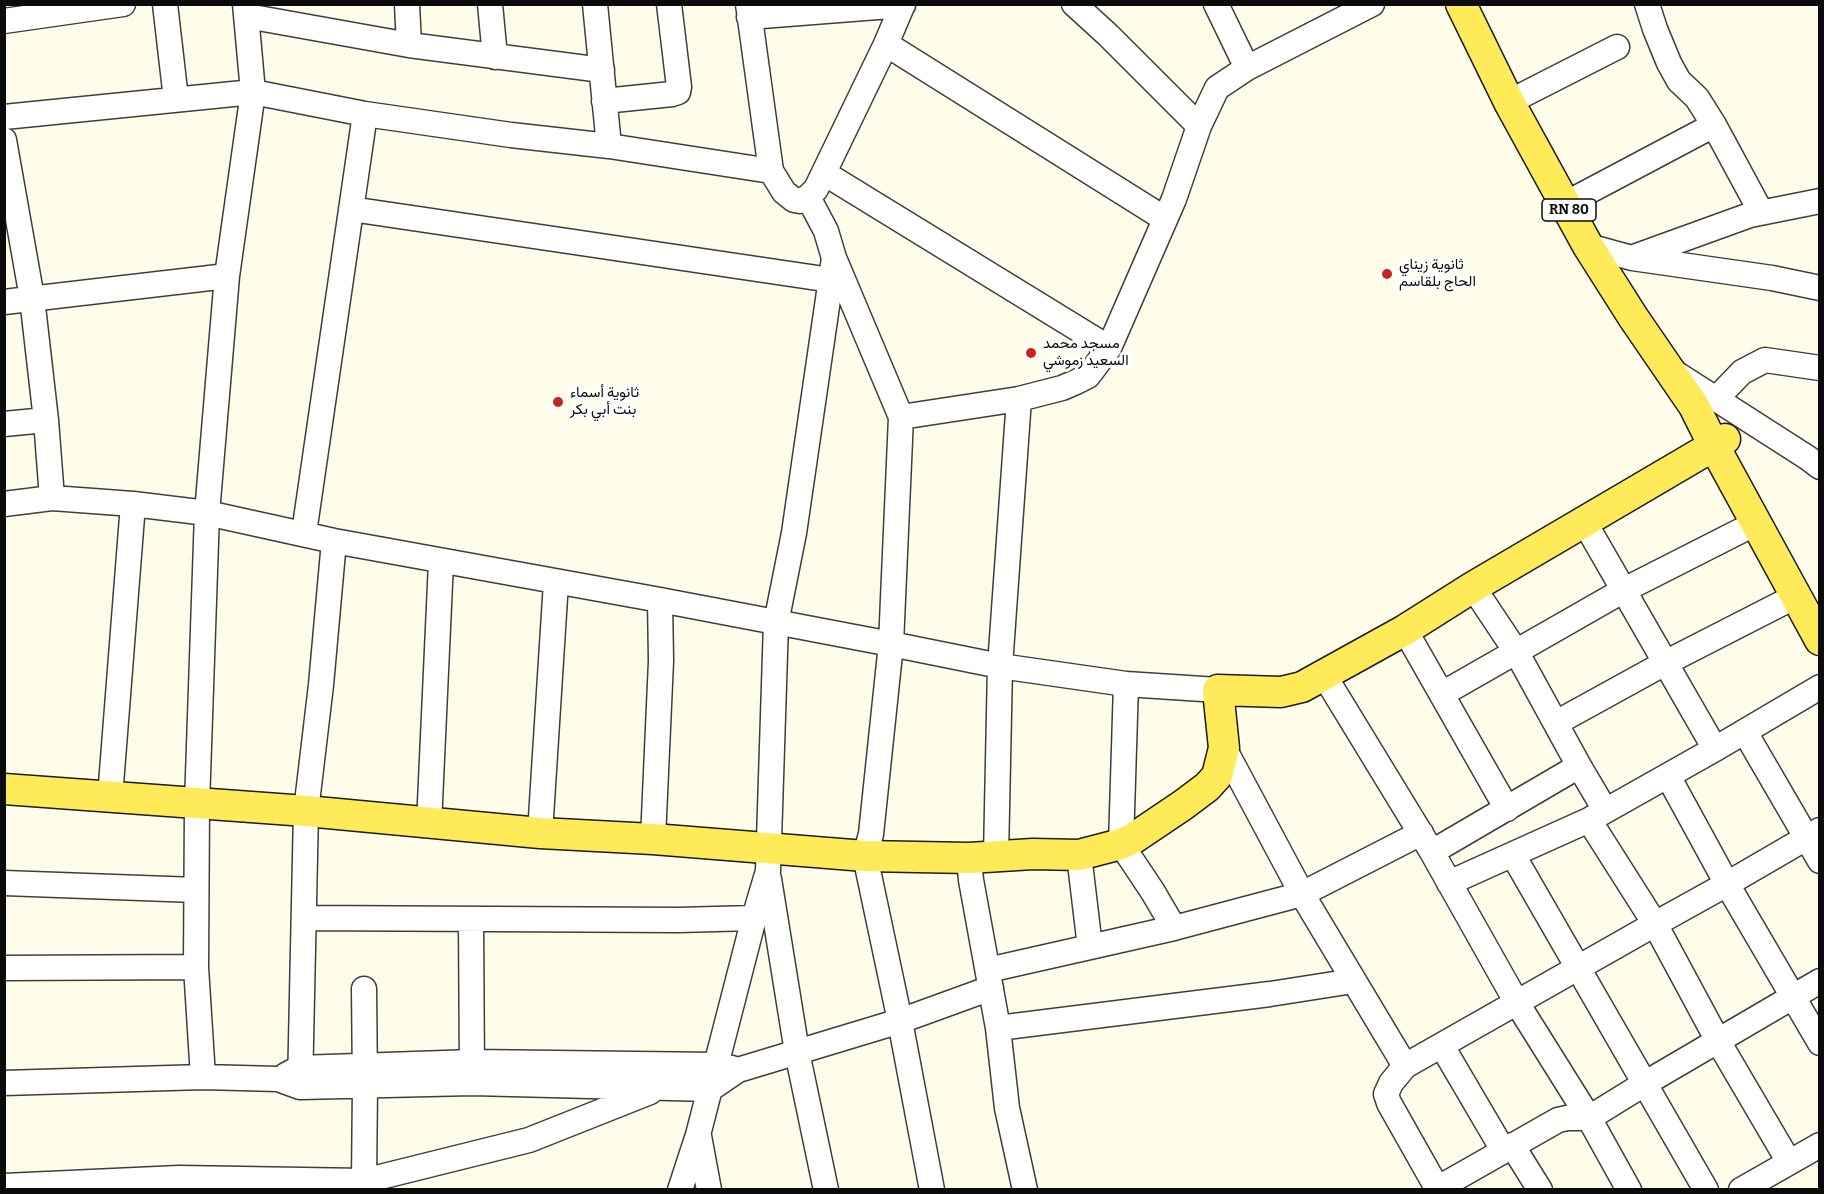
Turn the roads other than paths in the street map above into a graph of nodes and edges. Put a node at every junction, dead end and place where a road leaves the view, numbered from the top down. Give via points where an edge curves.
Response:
1 (123, 4) edge
2 (165, 4) edge
3 (407, 4) edge
4 (490, 4) edge
5 (595, 4) edge
6 (669, 4) edge
7 (1074, 4) edge
8 (1216, 4) edge
9 (1372, 4) edge
10 (1461, 4) edge
11 (1647, 4) edge
12 (903, 5) edge
13 (246, 10) edge
14 (749, 11) edge
15 (1344, 11) edge
16 (4, 21) edge
17 (886, 44) junction
18 (410, 45) junction
19 (1617, 47) dead end
20 (495, 57) junction
21 (1247, 68) junction
22 (602, 70) junction
23 (253, 92) junction
24 (176, 99) junction
25 (604, 101) junction
26 (1509, 102) junction
27 (364, 114) junction
28 (4, 117) edge
29 (1714, 125) junction
30 (1199, 126) junction
31 (4, 140) edge
32 (609, 146) junction
33 (771, 171) junction
34 (824, 174) junction
35 (808, 197) junction
36 (1820, 201) edge
37 (1566, 204) junction
38 (351, 209) junction
39 (1761, 212) junction
40 (1165, 219) junction
41 (1588, 246) junction
42 (1632, 258) junction
43 (832, 269) junction
44 (227, 276) junction
45 (1820, 288) edge
46 (32, 298) junction
47 (4, 302) edge
48 (1109, 348) junction
49 (1820, 368) edge
50 (1019, 399) junction
51 (1705, 403) junction
52 (901, 417) junction
53 (46, 420) junction
54 (4, 424) edge
55 (1719, 443) junction
56 (1818, 463) edge
57 (52, 498) junction
58 (4, 504) edge
59 (133, 504) junction
60 (207, 513) junction
61 (1584, 523) junction
62 (1756, 523) junction
63 (304, 533) junction
64 (334, 541) junction
65 (441, 561) junction
66 (556, 582) junction
67 (1473, 587) junction
68 (1624, 590) junction
69 (1808, 597) edge
70 (660, 600) junction
71 (776, 622) junction
72 (1404, 630) junction
73 (1820, 640) edge
74 (891, 644) junction
75 (1517, 653) junction
76 (1665, 663) junction
77 (1000, 666) junction
78 (1324, 675) junction
79 (1126, 684) junction
80 (1820, 687) edge
81 (1218, 690) junction
82 (1442, 694) junction
83 (1556, 723) junction
84 (1745, 732) junction
85 (1224, 748) junction
86 (1715, 749) junction
87 (1579, 766) junction
88 (1668, 776) junction
89 (4, 789) edge
90 (110, 797) junction
91 (197, 804) junction
92 (1507, 809) junction
93 (306, 811) junction
94 (1597, 815) junction
95 (429, 824) junction
96 (540, 833) junction
97 (1813, 834) edge
98 (653, 839) junction
99 (1426, 843) junction
100 (1121, 844) junction
101 (1079, 855) junction
102 (1513, 855) junction
103 (865, 856) junction
104 (982, 857) junction
105 (767, 859) junction
106 (1820, 861) edge
107 (4, 883) edge
108 (1449, 883) junction
109 (1727, 885) junction
110 (196, 890) junction
111 (1302, 894) junction
112 (304, 918) junction
113 (754, 918) junction
114 (471, 919) junction
115 (1655, 924) junction
116 (1174, 928) junction
117 (1090, 946) junction
118 (196, 967) junction
119 (4, 968) edge
120 (1579, 968) junction
121 (990, 979) junction
122 (1353, 981) junction
123 (1820, 981) edge
124 (364, 989) dead end
125 (1792, 996) junction
126 (1517, 1003) junction
127 (900, 1021) junction
128 (998, 1028) junction
129 (1718, 1041) junction
130 (1820, 1043) edge
131 (1442, 1046) junction
132 (797, 1052) junction
133 (1405, 1066) junction
134 (727, 1067) junction
135 (472, 1072) junction
136 (365, 1076) junction
137 (203, 1077) junction
138 (292, 1078) junction
139 (4, 1083) edge
140 (1644, 1084) junction
141 (661, 1088) junction
142 (710, 1089) junction
143 (1589, 1118) junction
144 (698, 1135) junction
145 (1820, 1145) edge
146 (1508, 1147) junction
147 (1789, 1162) junction
148 (365, 1185) edge
149 (4, 1186) edge
150 (1436, 1189) edge
151 (680, 1190) edge
152 (709, 1190) edge
153 (826, 1190) edge
154 (932, 1190) edge
155 (1025, 1190) edge
156 (1540, 1190) edge
157 (1629, 1190) edge
158 (1706, 1190) edge
159 (1741, 1190) edge

1 - 16 street
2 - 24 street
3 - 18 street
4 - 20 street
5 - 22 street
6 - 25 street via 678,92
7 - 30 street
8 - 21 street
9 - 15 street
10 - 26 main road, RN 80
11 - 29 street via 1669,63
12 - 14 street
12 - 17 street
13 - 18 street
13 - 23 street
14 - 33 street
15 - 21 street
17 - 34 street
17 - 40 street
18 - 20 street
19 - 26 street
20 - 22 street
21 - 30 street via 1217,88
22 - 25 street
23 - 24 street
23 - 27 street
23 - 44 street
24 - 28 street
25 - 32 street
26 - 37 main road, RN 80
27 - 32 street
27 - 38 street
29 - 37 street
29 - 39 street
30 - 40 street
31 - 46 street
32 - 33 street
33 - 35 street via 789,198 800,201
34 - 35 street
34 - 48 street
35 - 43 street via 826,231
36 - 39 street
37 - 41 main road, RN 80
38 - 43 street
38 - 63 street
39 - 42 street
40 - 48 street
41 - 42 street
41 - 51 main road, RN 80 via 1667,367
42 - 45 street
43 - 52 street
43 - 71 street via 794,533
44 - 46 street
44 - 60 street
46 - 47 street
46 - 53 street
48 - 50 street via 1088,376 1062,388
49 - 51 street via 1765,360 1742,372
50 - 52 street
50 - 77 street
51 - 55 main road, RN 80
51 - 56 street
52 - 74 street
53 - 54 street
53 - 57 street
55 - 61 main road
55 - 62 main road, RN 80
55 - 69 main road, RN 80 via 1742,466
57 - 58 street
57 - 59 street
59 - 60 street
59 - 90 street
60 - 63 street
60 - 91 street
61 - 67 main road
61 - 68 street
62 - 68 street
62 - 69 main road, RN 80
63 - 64 street
64 - 65 street
64 - 93 street
65 - 66 street
65 - 95 street
66 - 70 street
66 - 96 street
67 - 72 main road
67 - 75 street
68 - 75 street
68 - 76 street
69 - 73 main road, RN 80
69 - 76 street
70 - 71 street
70 - 98 street
71 - 74 street
71 - 105 street
72 - 78 main road
72 - 82 street
74 - 77 street
74 - 103 street via 871,834
75 - 82 street
75 - 83 street
76 - 83 street
76 - 86 street
77 - 79 street
77 - 104 street
78 - 81 main road via 1302,687 1281,692
78 - 99 street
79 - 81 street
79 - 100 street
80 - 84 street
81 - 85 main road
82 - 92 street
83 - 87 street
84 - 86 street
84 - 97 street
85 - 100 main road via 1217,776 1207,787
85 - 111 street
86 - 88 street
87 - 92 street
87 - 94 street
88 - 94 street
88 - 109 street
89 - 90 main road
90 - 91 main road
91 - 93 main road
91 - 110 street
92 - 99 street
93 - 95 main road
93 - 112 street
94 - 102 street
94 - 115 street
95 - 96 main road
96 - 98 main road
97 - 106 street
97 - 109 street
98 - 105 main road
99 - 108 street
99 - 111 street
100 - 101 main road
100 - 116 street
101 - 104 main road
101 - 117 street
102 - 108 street
102 - 120 street
103 - 104 main road
103 - 105 main road
103 - 127 street
104 - 121 street via 971,880
105 - 113 street
105 - 132 street
107 - 110 street
108 - 126 street
109 - 115 street
109 - 125 street
110 - 118 street
111 - 116 street
111 - 122 street
112 - 114 street
112 - 138 street
113 - 114 street
113 - 134 street
114 - 135 street
115 - 120 street
115 - 129 street
116 - 117 street
117 - 121 street
118 - 119 street
118 - 137 street
120 - 126 street
120 - 140 street
121 - 127 street
121 - 128 street
122 - 128 street
122 - 133 street
123 - 125 street
124 - 136 street
125 - 129 street
125 - 130 street
126 - 131 street
126 - 143 street
127 - 132 street
127 - 154 street
128 - 155 street via 1007,1108
129 - 140 street
129 - 147 street
131 - 133 street
131 - 146 street
132 - 134 street
132 - 153 street
133 - 150 street via 1386,1094
134 - 135 street
134 - 142 street
135 - 136 street
135 - 141 street
136 - 138 street
136 - 148 street
137 - 138 street
137 - 139 street
140 - 143 street
140 - 158 street
141 - 142 street
141 - 148 street via 529,1140
142 - 144 street
143 - 146 street via 1558,1120
143 - 157 street
144 - 151 street
144 - 152 street
145 - 147 street
146 - 150 street
146 - 156 street
147 - 159 street
148 - 149 street via 179,1178

